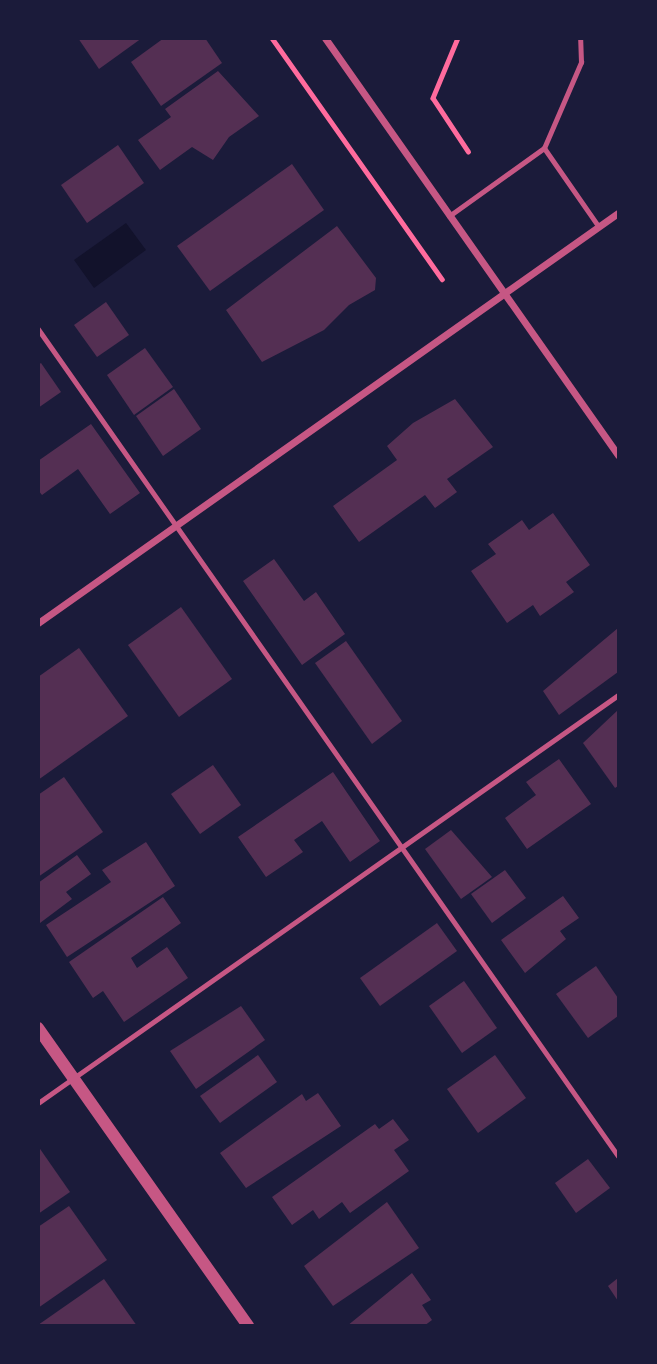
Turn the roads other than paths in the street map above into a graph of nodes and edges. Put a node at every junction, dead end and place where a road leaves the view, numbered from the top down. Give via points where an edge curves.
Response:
1 (325, 38) edge
2 (580, 38) edge
3 (544, 148) junction
4 (618, 214) edge
5 (449, 216) junction
6 (599, 227) junction
7 (504, 293) junction
8 (38, 329) edge
9 (618, 455) edge
10 (176, 525) junction
11 (38, 623) edge
12 (618, 695) edge
13 (401, 847) junction
14 (38, 1028) edge
15 (74, 1077) junction
16 (38, 1103) edge
17 (618, 1156) edge
18 (248, 1325) edge

1 - 5 street
2 - 3 lane via 581,62
3 - 5 lane
3 - 6 lane
4 - 6 street
5 - 7 street
6 - 7 street
7 - 9 street
7 - 10 street
8 - 10 lane
10 - 11 street
10 - 13 lane
12 - 13 lane
13 - 15 lane
13 - 17 lane
14 - 15 street
15 - 16 lane
15 - 18 street

